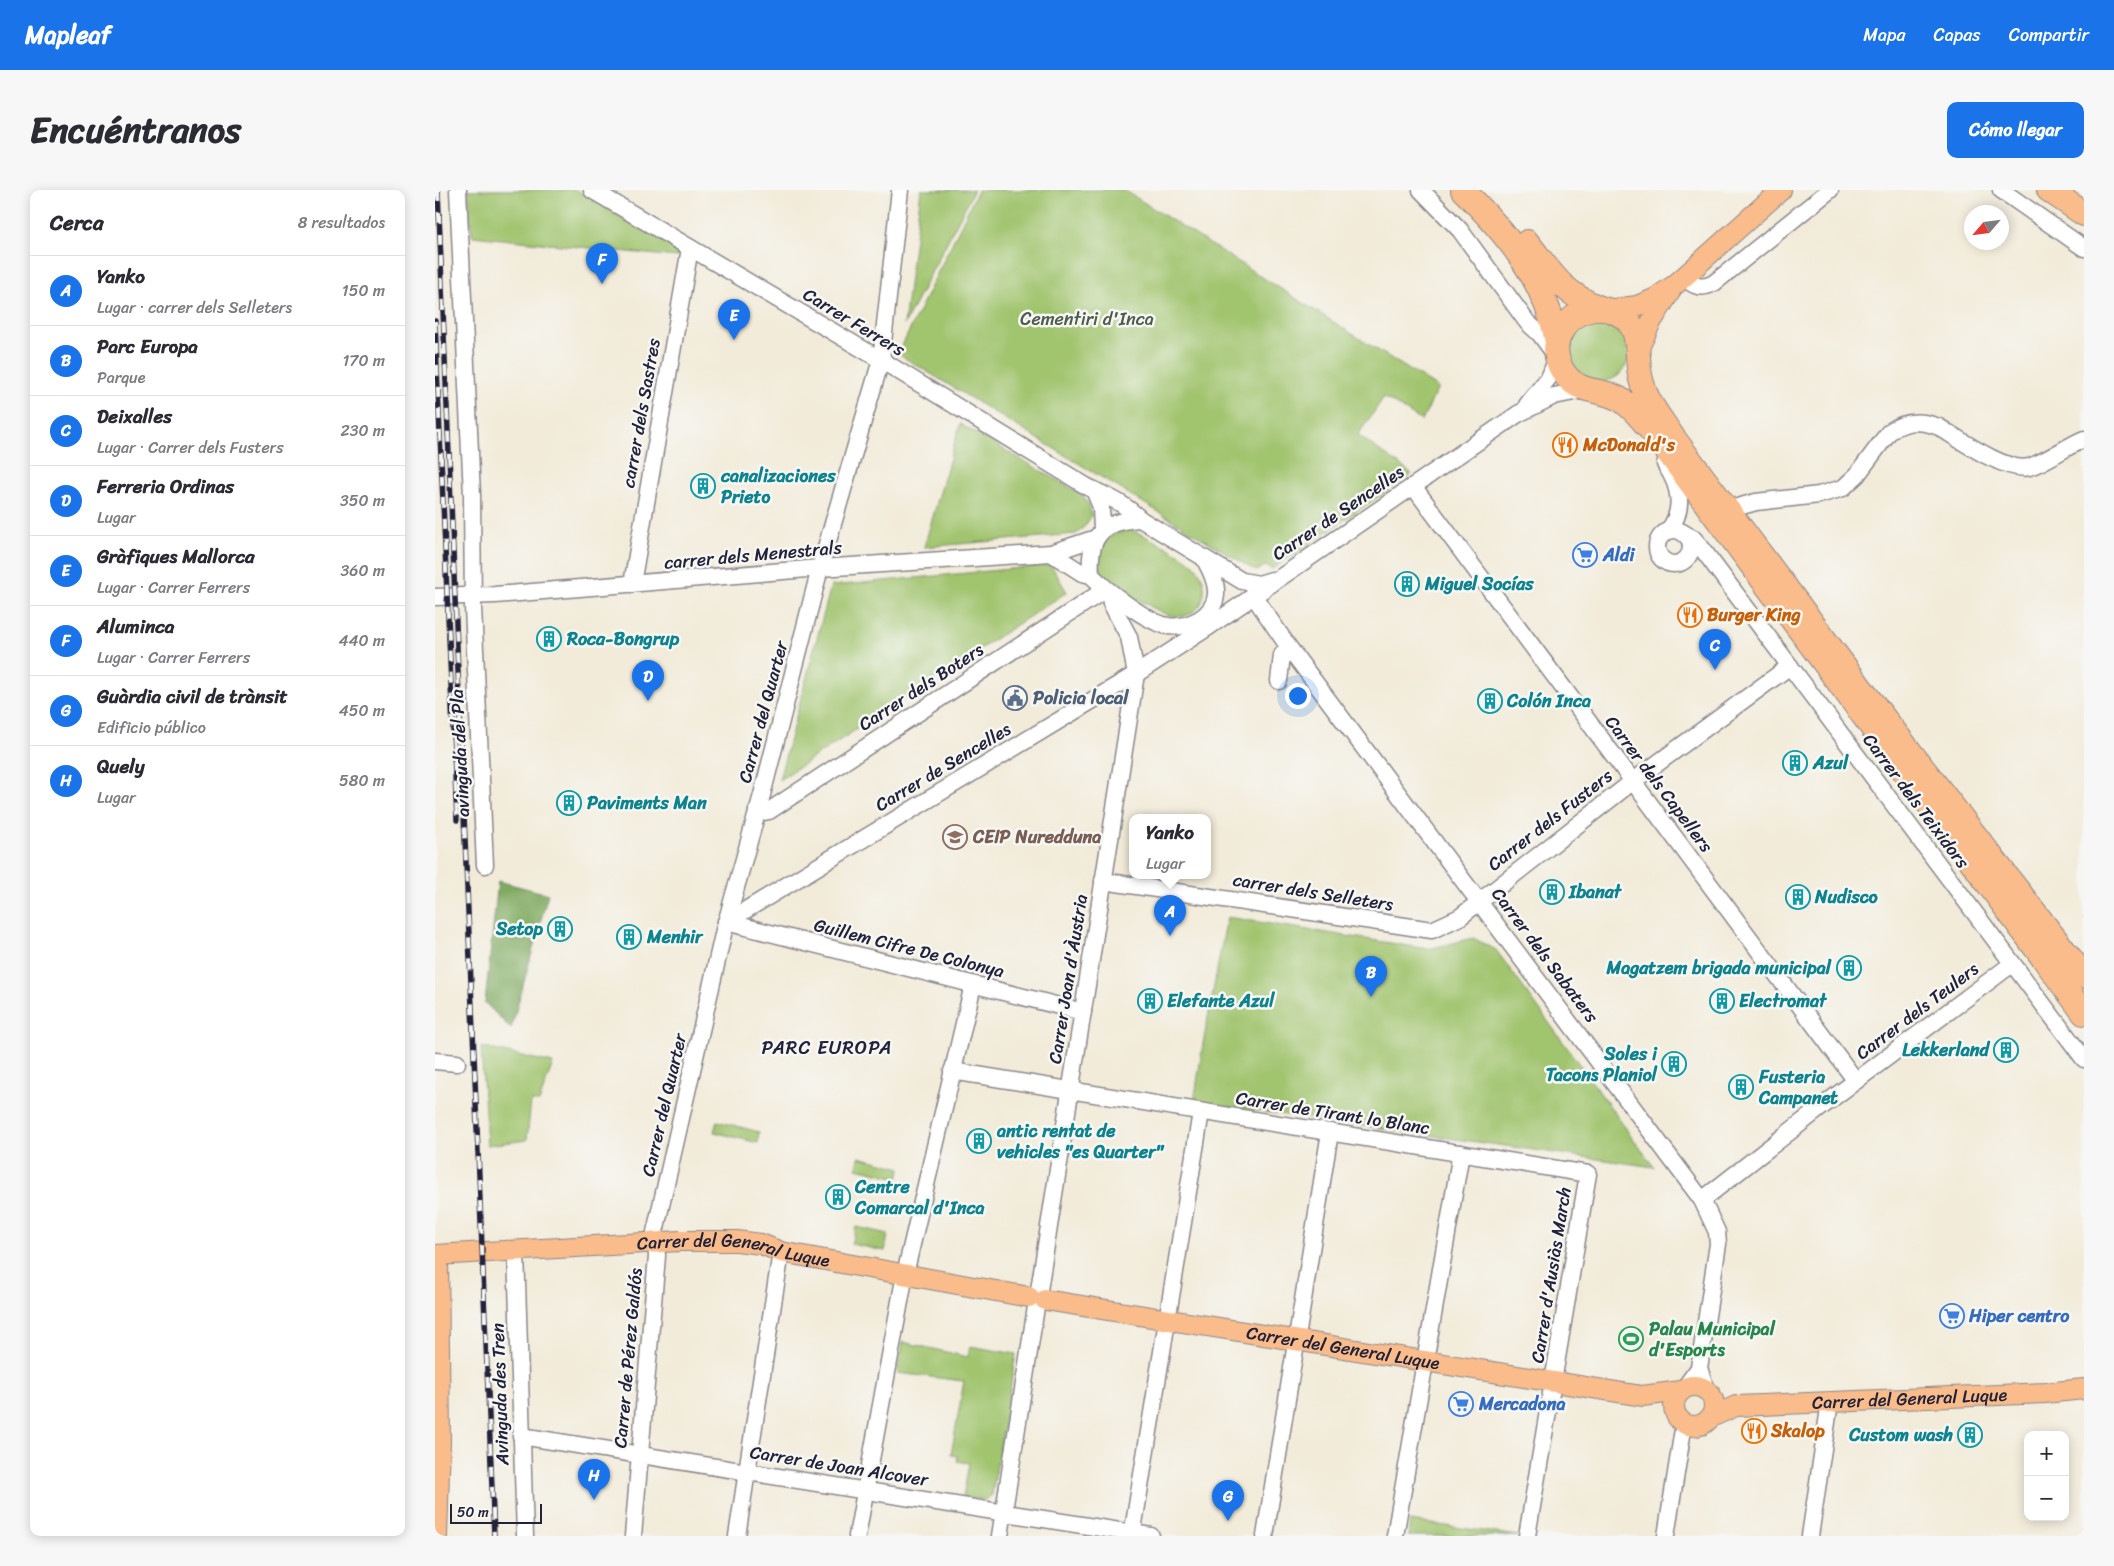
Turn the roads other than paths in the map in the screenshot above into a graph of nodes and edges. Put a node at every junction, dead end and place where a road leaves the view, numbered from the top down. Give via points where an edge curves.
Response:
1 (458, 190) edge
2 (592, 190) edge
3 (900, 190) edge
4 (1421, 190) edge
5 (1463, 190) edge
6 (1482, 190) edge
7 (1781, 190) edge
8 (1829, 190) edge
9 (2001, 190) edge
10 (2049, 190) edge
11 (2084, 214) edge
12 (690, 248) junction
13 (2084, 248) edge
14 (1679, 280) junction
15 (1604, 309) junction
16 (1557, 350) junction
17 (1638, 354) junction
18 (881, 360) junction
19 (1594, 390) junction
20 (1518, 414) junction
21 (1642, 420) junction
22 (2084, 439) edge
23 (1413, 486) junction
24 (1094, 490) junction
25 (1727, 510) junction
26 (1140, 518) junction
27 (1667, 532) junction
28 (1099, 533) junction
29 (1683, 533) junction
30 (1051, 553) junction
31 (1204, 558) junction
32 (1674, 567) junction
33 (1716, 567) junction
34 (820, 568) junction
35 (1091, 576) junction
36 (1279, 578) junction
37 (632, 584) junction
38 (1107, 591) junction
39 (1253, 595) junction
40 (466, 596) junction
41 (438, 597) edge
42 (1233, 609) junction
43 (1210, 611) junction
44 (1196, 621) junction
45 (1180, 645) junction
46 (1290, 649) junction
47 (1790, 666) junction
48 (1136, 674) junction
49 (1279, 681) dead end
50 (1632, 782) junction
51 (757, 810) junction
52 (485, 864) dead end
53 (1103, 881) junction
54 (1480, 900) junction
55 (726, 922) junction
56 (2012, 964) junction
57 (2084, 976) edge
58 (973, 985) junction
59 (1083, 1012) junction
60 (2084, 1013) edge
61 (2084, 1059) edge
62 (435, 1061) edge
63 (457, 1063) dead end
64 (952, 1071) junction
65 (1856, 1081) junction
66 (1071, 1090) junction
67 (1201, 1112) junction
68 (1330, 1132) junction
69 (1461, 1153) junction
70 (1588, 1174) joint
71 (1702, 1200) junction
72 (656, 1242) junction
73 (516, 1252) junction
74 (781, 1252) junction
75 (437, 1255) edge
76 (905, 1274) junction
77 (1037, 1299) junction
78 (1166, 1320) junction
79 (1297, 1341) junction
80 (1425, 1361) junction
81 (437, 1362) edge
82 (1699, 1368) junction
83 (1554, 1382) junction
84 (1683, 1389) junction
85 (2084, 1389) edge
86 (1708, 1390) junction
87 (1641, 1396) junction
88 (1830, 1402) junction
89 (1737, 1406) junction
90 (1711, 1417) junction
91 (1684, 1422) junction
92 (521, 1436) junction
93 (437, 1452) edge
94 (640, 1455) junction
95 (748, 1472) junction
96 (865, 1490) junction
97 (1004, 1513) junction
98 (1132, 1534) edge
99 (437, 1536) edge
100 (525, 1536) edge
101 (633, 1536) edge
102 (737, 1536) edge
103 (857, 1536) edge
104 (1000, 1536) edge
105 (1151, 1536) edge
106 (1265, 1536) edge
107 (1395, 1536) edge
108 (1527, 1536) edge
109 (1666, 1536) edge
110 (1675, 1536) edge
111 (1810, 1536) edge

1 - 40 street, avinguda del Pla via 472,495
2 - 12 street, Carrer Ferrers
3 - 18 street, Carrer del Quarter
4 - 16 street via 1460,230 1527,322
5 - 16 highway via 1523,260 1548,304
6 - 15 highway via 1561,286 1575,297
7 - 14 main road
8 - 14 street via 1711,285 1697,286
9 - 13 street
10 - 11 highway
12 - 18 street, Carrer Ferrers
12 - 37 street, carrer dels Sastres
14 - 15 main road via 1649,302 1630,308
14 - 17 main road via 1650,324
15 - 16 highway via 1591,309 1576,316 1561,330
15 - 17 highway via 1618,313 1631,326
16 - 19 highway via 1561,366 1572,381
16 - 20 street, Carrer de Sencelles via 1553,370
17 - 19 highway via 1632,372 1621,383
17 - 25 highway via 1642,384 1649,400
18 - 24 street, Carrer Ferrers
18 - 34 street, Carrer del Quarter
19 - 20 street, Carrer de Sencelles via 1554,396
19 - 21 highway via 1625,402
20 - 23 street, Carrer de Sencelles
21 - 27 street via 1655,451 1673,475 1678,490 1676,521
21 - 60 highway
22 - 25 street via 2035,465 2018,468 1993,458 1939,427 1911,422 1889,432 1857,476 1843,488
23 - 36 street, Carrer de Sencelles
23 - 50 street, Carrer dels Capellers
24 - 26 street, Carrer Ferrers
24 - 28 street via 1101,507
25 - 57 highway
26 - 28 street via 1124,520
26 - 31 street
27 - 29 street
27 - 32 street via 1659,538 1657,548 1661,559
28 - 30 street, carrer dels Menestrals
28 - 35 street via 1089,556
29 - 32 street via 1691,548 1687,559
29 - 33 street, Carrer dels Teixidors via 1693,538
30 - 34 street, carrer dels Menestrals
30 - 35 street
31 - 36 street via 1242,581 1259,584
31 - 43 street via 1215,578 1215,600
32 - 33 street via 1699,560
33 - 47 street, Carrer dels Teixidors
34 - 37 street, carrer dels Menestrals
34 - 51 street, Carrer del Quarter
35 - 38 street
36 - 39 street, Carrer de Sencelles
37 - 40 street, carrer dels Menestrals
38 - 44 street via 1167,626 1182,627
38 - 48 street, Carrer Joan d'Àustria via 1129,637
38 - 51 street, Carrer dels Boters via 780,804 764,812
39 - 42 street, Carrer de Sencelles
39 - 46 street, Carrer dels Sabaters
40 - 41 street, carrer dels Menestrals
40 - 52 street, avinguda del Pla
42 - 43 street
42 - 45 street, Carrer de Sencelles
43 - 44 street
44 - 45 street, Carrer de Sencelles
45 - 48 street, Carrer de Sencelles
46 - 49 street via 1282,655
46 - 54 street, Carrer dels Sabaters
47 - 50 street, Carrer dels Fusters
47 - 56 street, Carrer dels Teixidors
48 - 53 street, Carrer Joan d'Àustria
48 - 55 street, Carrer de Sencelles
50 - 54 street, Carrer dels Fusters
50 - 65 street, Carrer dels Capellers
51 - 55 street, Carrer del Quarter
53 - 54 street, carrer dels Selleters via 1432,930 1460,917
53 - 59 street, Carrer Joan d'Àustria
54 - 71 street, Carrer dels Sabaters
55 - 58 street, Guillem Cifre De Colonya
55 - 72 street, Carrer del Quarter via 655,1232
56 - 61 street, Carrer dels Teixidors
56 - 65 street, Carrer dels Teulers
58 - 59 street, Guillem Cifre De Colonya
58 - 64 street
59 - 66 street, Carrer Joan d'Àustria
62 - 63 street
64 - 66 street, Carrer de Tirant lo Blanc
64 - 76 street
65 - 71 street, Carrer dels Teulers
66 - 67 street, Carrer de Tirant lo Blanc
66 - 77 street, Carrer Joan d'Àustria
67 - 68 street, Carrer de Tirant lo Blanc
67 - 78 street
68 - 69 street, Carrer de Tirant lo Blanc
68 - 79 street
69 - 70 street, Carrer de Tirant lo Blanc
69 - 80 street
70 - 83 street, Carrer d'Ausiàs March
71 - 82 street, Carrer dels Sabaters via 1717,1232 1718,1244
72 - 73 main road, Carrer del General Luque
72 - 74 main road, Carrer del General Luque via 737,1241 761,1244
72 - 94 street, Carrer de Pérez Galdós
73 - 75 main road, Carrer del General Luque
73 - 92 street, Avinguda des Tren
74 - 76 main road, Carrer del General Luque
74 - 95 street
75 - 81 main road
76 - 77 main road, Carrer del General Luque
76 - 96 street
77 - 78 main road, Carrer del General Luque
77 - 97 street, Carrer Joan d'Àustria
78 - 79 main road, Carrer del General Luque
78 - 98 street
79 - 80 main road, Carrer del General Luque
79 - 106 street
80 - 83 main road, Carrer del General Luque
80 - 107 street
81 - 93 main road
82 - 84 street, Carrer dels Sabaters
82 - 86 street, Carrer dels Sabaters
83 - 87 main road, Carrer del General Luque
83 - 108 street, Carrer d'Ausiàs March
84 - 86 main road via 1696,1385
84 - 87 main road, Carrer del General Luque
84 - 91 main road via 1674,1405
85 - 88 main road, Carrer del General Luque
86 - 89 main road, Carrer del General Luque
86 - 90 main road via 1715,1404
87 - 91 main road, Carrer del General Luque
88 - 89 main road, Carrer del General Luque
88 - 111 street
89 - 90 main road, Carrer del General Luque
90 - 91 main road via 1703,1425
91 - 109 street
91 - 110 street
92 - 94 street, Carrer de Joan Alcover
92 - 100 street, Avinguda des Tren
93 - 99 main road
94 - 95 street, Carrer de Joan Alcover
94 - 101 street, Carrer de Pérez Galdós
95 - 96 street, Carrer de Joan Alcover
95 - 102 street
96 - 97 street, Carrer de Joan Alcover
96 - 103 street
97 - 98 street, Carrer de Joan Alcover
97 - 104 street, Carrer Joan d'Àustria
98 - 105 street, Carrer de Joan Alcover

